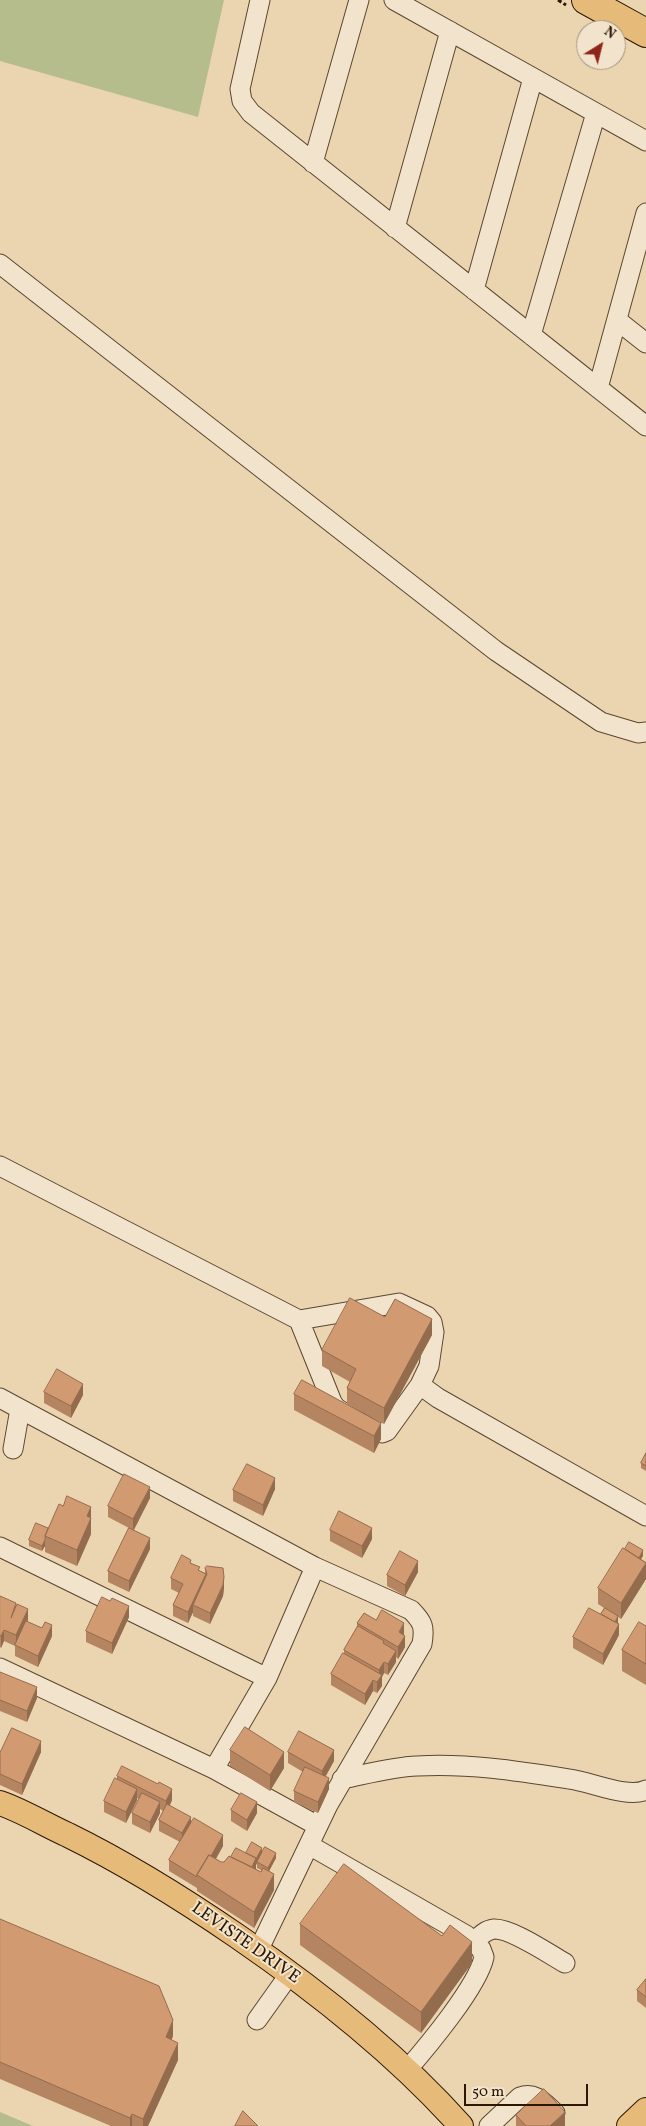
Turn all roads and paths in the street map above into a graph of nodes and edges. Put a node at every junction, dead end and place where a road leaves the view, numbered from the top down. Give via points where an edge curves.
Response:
1 (260, 0) edge
2 (359, 0) edge
3 (394, 0) edge
4 (586, 0) edge
5 (450, 31) junction
6 (646, 33) edge
7 (533, 78) junction
8 (596, 113) junction
9 (646, 141) edge
10 (313, 163) junction
11 (645, 218) edge
12 (395, 228) junction
13 (0, 264) edge
14 (474, 290) junction
15 (618, 321) junction
16 (531, 335) junction
17 (646, 342) edge
18 (598, 388) junction
19 (646, 426) edge
20 (646, 732) edge
21 (0, 1166) edge
22 (299, 1320) junction
23 (420, 1385) junction
24 (0, 1398) edge
25 (20, 1408) junction
26 (13, 1449) dead end
27 (646, 1516) edge
28 (0, 1546) edge
29 (315, 1567) junction
30 (0, 1668) edge
31 (267, 1678) junction
32 (214, 1769) junction
33 (342, 1779) junction
34 (646, 1790) edge
35 (1, 1810) edge
36 (318, 1826) junction
37 (309, 1845) junction
38 (474, 1942) junction
39 (258, 1951) junction
40 (565, 1963) dead end
41 (284, 1982) junction
42 (257, 2020) dead end
43 (406, 2071) junction
44 (646, 2110) edge
45 (563, 2120) edge
46 (449, 2126) edge
47 (461, 2126) edge
48 (488, 2126) edge
49 (629, 2126) edge

1 - 10 street via 241,80 242,101 259,121
2 - 10 street
3 - 5 street
4 - 6 highway
5 - 7 street
5 - 12 street
7 - 8 street
7 - 14 street
8 - 9 street
8 - 16 street
10 - 12 street
11 - 15 street
12 - 14 street
13 - 20 street via 496,651 601,722 638,733
14 - 16 street
15 - 17 street
15 - 18 street
16 - 18 street
18 - 19 street
21 - 22 street
22 - 23 street via 398,1303 427,1316 434,1332 429,1366
22 - 23 street via 336,1408 376,1432 387,1432
23 - 27 street
24 - 25 street
25 - 26 street
25 - 29 street
28 - 31 street
29 - 31 street
29 - 33 street via 411,1610 420,1619 424,1631 422,1644
30 - 32 street
31 - 32 street
32 - 36 street
33 - 34 street via 416,1766 485,1766 578,1780 621,1791 639,1793
33 - 36 street
35 - 39 main road, LEVISTE DRIVE via 79,1840 136,1871
35 - 41 main road, LEVISTE DRIVE via 148,1891
36 - 37 street
37 - 38 street
37 - 39 street
38 - 40 street via 483,1933 500,1930
38 - 43 street via 484,1957 477,1975
39 - 43 main road, LEVISTE DRIVE via 336,2010
41 - 42 street
41 - 46 main road, LEVISTE DRIVE via 380,2059
43 - 47 main road, LEVISTE DRIVE
44 - 49 main road
45 - 48 street via 534,2095 527,2094 520,2096

